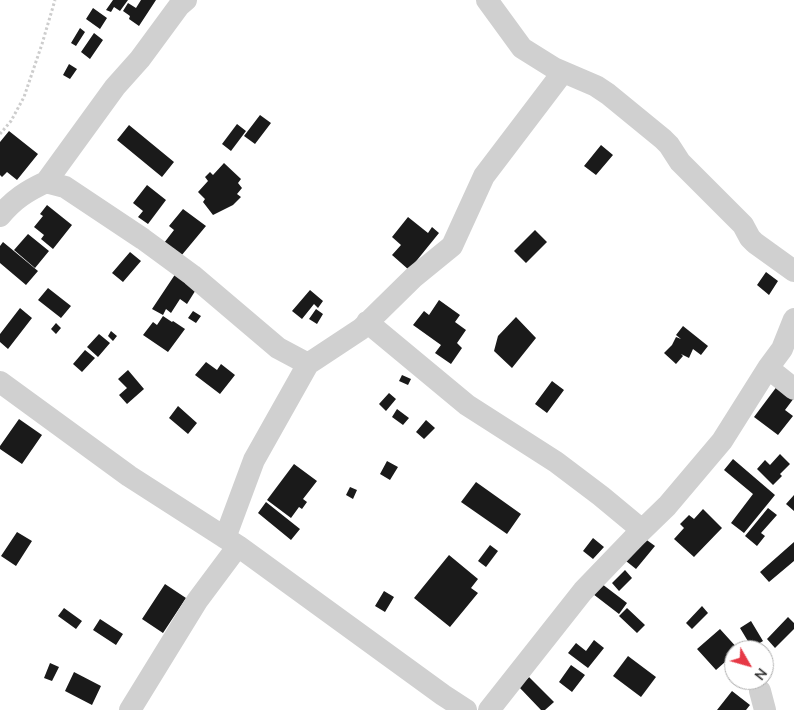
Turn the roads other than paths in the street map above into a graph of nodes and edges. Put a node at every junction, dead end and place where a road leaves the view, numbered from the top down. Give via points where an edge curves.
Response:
1 (186, 0) edge
2 (487, 0) edge
3 (563, 72) junction
4 (46, 182) junction
5 (0, 216) edge
6 (794, 271) edge
7 (794, 319) edge
8 (367, 322) junction
9 (308, 364) junction
10 (768, 368) junction
11 (0, 382) edge
12 (794, 389) edge
13 (642, 530) junction
14 (231, 542) junction
15 (130, 710) edge
16 (466, 710) edge
17 (489, 710) edge

1 - 4 street via 115,87
2 - 3 street via 522,48
3 - 6 street via 608,94 663,139 680,162 743,225 750,238
3 - 8 street via 484,176 452,246 414,276
4 - 5 street via 19,196
4 - 9 street via 65,187 143,239 278,348
7 - 10 street via 782,349
8 - 9 street
8 - 13 street via 468,405 556,462
9 - 14 street via 254,460
10 - 12 street
10 - 13 street via 722,441 667,506
11 - 14 street via 129,476
13 - 17 street via 583,591
14 - 15 street
14 - 16 street

